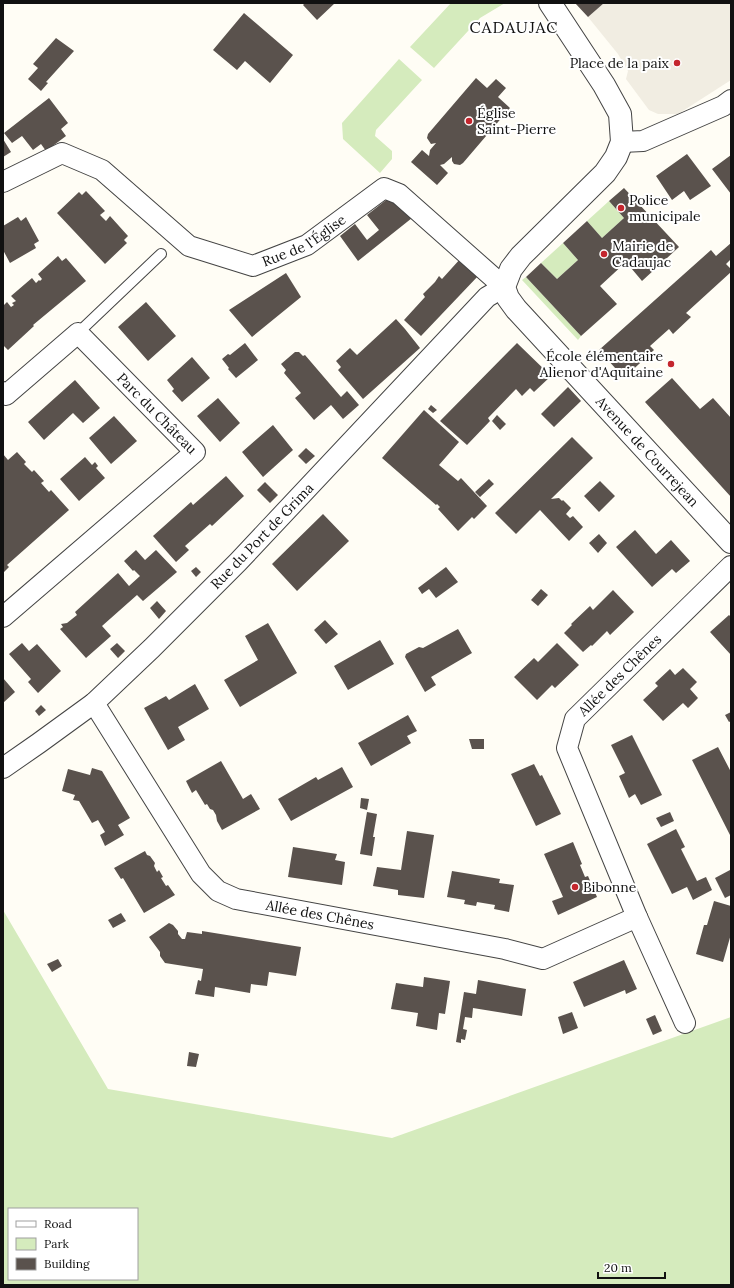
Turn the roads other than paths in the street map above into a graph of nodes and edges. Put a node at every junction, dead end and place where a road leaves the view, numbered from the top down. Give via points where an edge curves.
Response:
1 (550, 3) edge
2 (731, 100) edge
3 (622, 142) junction
4 (3, 182) edge
5 (160, 254) dead end
6 (504, 287) junction
7 (78, 333) junction
8 (3, 392) edge
9 (731, 542) edge
10 (731, 566) edge
11 (5, 613) edge
12 (94, 703) junction
13 (3, 768) edge
14 (637, 917) junction
15 (685, 1023) dead end

1 - 3 street via 620,114
2 - 3 street via 723,106 644,141
3 - 6 street via 605,173 520,256 511,269
4 - 6 street, Rue de l'Église via 62,153 102,170 189,246 253,266 307,245 384,188 399,194
5 - 7 lane
6 - 9 street, Avenue de Courrejean via 516,309
6 - 12 street, Rue du Port de Grima via 487,297 238,562
7 - 8 street via 6,395
7 - 11 street, Parc du Château via 195,452
10 - 14 street, Allée des Chênes via 575,718 567,748
12 - 13 street, Rue du Port de Grima
12 - 14 street, Allée des Chênes via 201,874 218,891 236,900 505,949 543,959
14 - 15 street, Allée des Chênes

